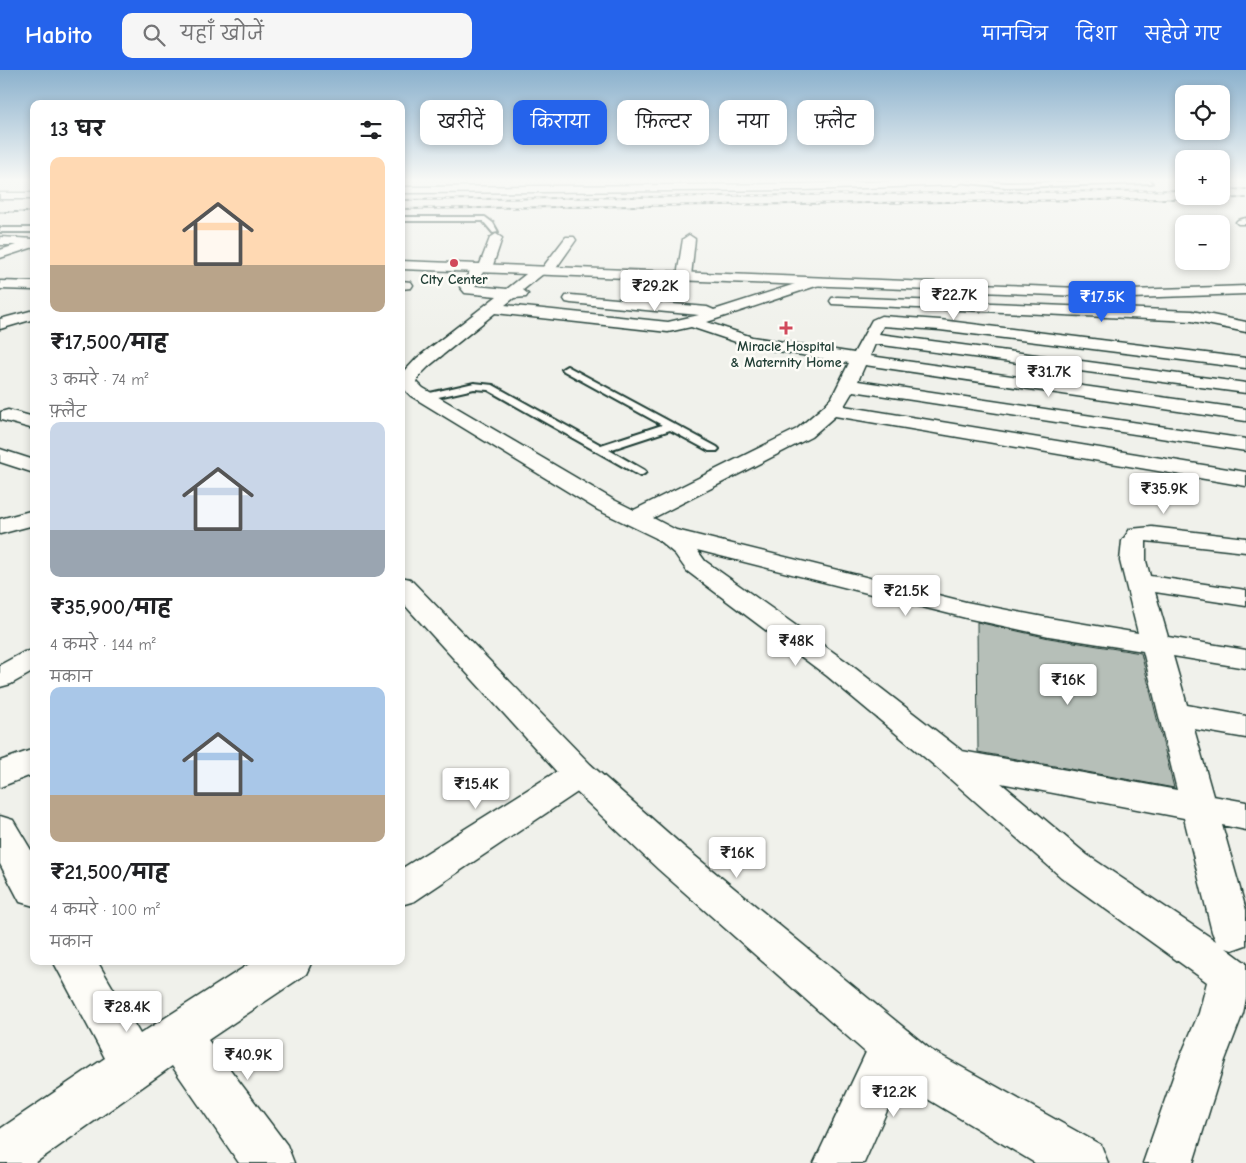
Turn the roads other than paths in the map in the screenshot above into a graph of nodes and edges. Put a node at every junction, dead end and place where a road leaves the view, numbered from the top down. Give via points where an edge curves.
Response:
1 (493, 230) edge
2 (496, 235) joint
3 (689, 239) dead end
4 (570, 240) dead end
5 (0, 241) edge
6 (30, 242) edge
7 (30, 244) edge
8 (0, 254) edge
9 (405, 265) edge
10 (482, 268) junction
11 (684, 276) junction
12 (814, 282) junction
13 (0, 285) edge
14 (30, 286) edge
15 (526, 288) junction
16 (1246, 290) edge
17 (1055, 291) junction
18 (1164, 293) junction
19 (559, 298) dead end
20 (837, 301) dead end
21 (1072, 311) junction
22 (721, 312) junction
23 (30, 315) edge
24 (1192, 316) junction
25 (692, 322) junction
26 (0, 324) edge
27 (1216, 328) dead end
28 (1246, 328) edge
29 (870, 338) junction
30 (1100, 345) junction
31 (858, 359) junction
32 (1246, 363) edge
33 (566, 369) dead end
34 (1109, 370) junction
35 (846, 385) junction
36 (1246, 388) edge
37 (409, 391) edge
38 (831, 410) junction
39 (1246, 415) edge
40 (8, 416) dead end
41 (30, 422) edge
42 (670, 426) junction
43 (1246, 445) edge
44 (600, 449) junction
45 (713, 449) dead end
46 (0, 454) edge
47 (30, 465) edge
48 (640, 472) dead end
49 (1246, 479) edge
50 (30, 519) edge
51 (634, 519) junction
52 (0, 527) edge
53 (668, 536) junction
54 (1246, 545) edge
55 (1139, 582) junction
56 (405, 589) edge
57 (1246, 598) edge
58 (1155, 643) junction
59 (1246, 659) edge
60 (30, 661) edge
61 (0, 676) edge
62 (1174, 714) junction
63 (1246, 728) edge
64 (30, 762) edge
65 (953, 762) junction
66 (0, 774) edge
67 (579, 774) junction
68 (1199, 807) junction
69 (1246, 816) edge
70 (0, 830) edge
71 (30, 883) edge
72 (405, 887) edge
73 (1239, 934) edge
74 (76, 965) edge
75 (285, 965) edge
76 (1230, 974) junction
77 (177, 1035) junction
78 (892, 1047) junction
79 (134, 1066) junction
80 (0, 1158) edge
81 (269, 1163) edge
82 (839, 1163) edge
83 (1084, 1163) edge
84 (1168, 1163) edge

1 - 2 lane
2 - 10 street
3 - 11 street
4 - 15 street
5 - 6 street
7 - 8 street
9 - 10 street
10 - 15 street
10 - 15 street via 467,288 475,291
11 - 12 street
11 - 15 street
12 - 17 street
12 - 22 street
13 - 14 street
15 - 25 street via 655,327
15 - 37 street via 423,362 411,374
16 - 18 street
17 - 18 street
17 - 21 street
18 - 24 street
19 - 22 street
20 - 21 street
21 - 24 street
21 - 30 street
22 - 25 street
23 - 26 street
24 - 28 street
25 - 31 street via 748,341
27 - 28 street
29 - 30 street via 877,323 893,321
29 - 31 street
29 - 34 street
30 - 32 street
30 - 34 street via 1110,361
31 - 35 street
31 - 39 street
33 - 42 lane
34 - 36 street
35 - 38 street
35 - 43 street
37 - 44 lane via 490,387
37 - 51 street
38 - 49 street
38 - 51 street via 795,439
40 - 41 street
42 - 44 lane
42 - 45 lane
44 - 48 lane
46 - 47 street
50 - 52 street
51 - 53 street
53 - 58 street via 966,610
53 - 65 street via 684,549 696,566 837,669
54 - 55 street via 1139,534 1134,541 1134,561
55 - 57 street
55 - 58 street
56 - 67 street
58 - 59 street
58 - 62 street
60 - 61 street
62 - 63 street
62 - 68 street
64 - 66 street
65 - 68 street
65 - 76 street via 1074,866
67 - 72 street
67 - 78 street via 671,858
68 - 69 street
68 - 73 street
70 - 71 street
73 - 76 street
74 - 79 street
75 - 77 street
76 - 84 street via 1221,1013
77 - 79 street
77 - 81 street
78 - 82 street
78 - 83 street via 915,1066
79 - 80 street

